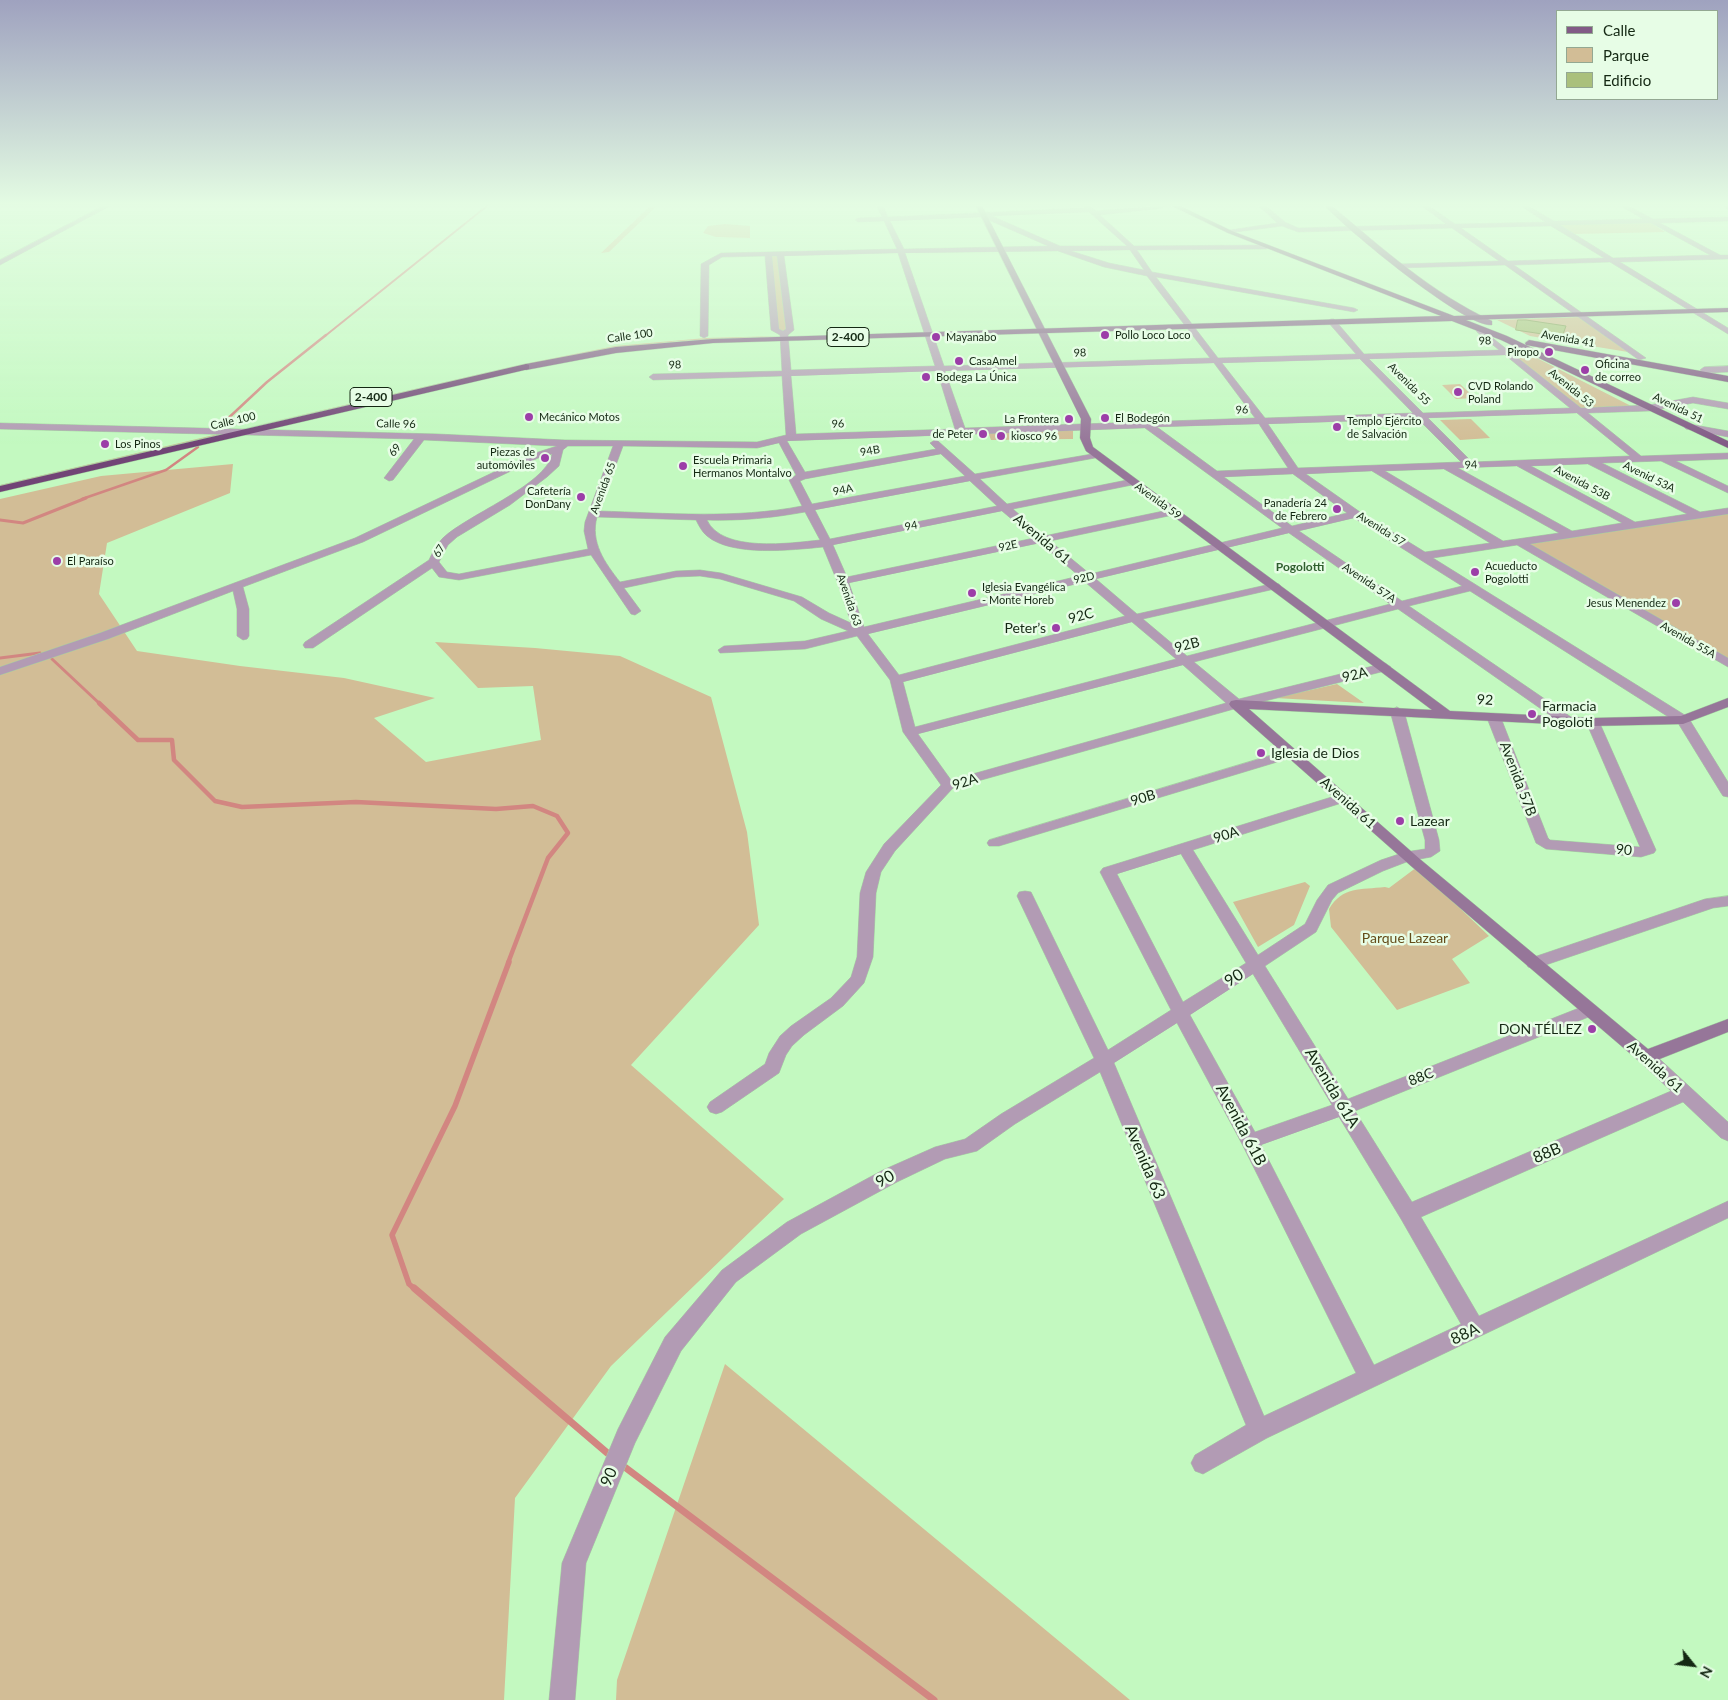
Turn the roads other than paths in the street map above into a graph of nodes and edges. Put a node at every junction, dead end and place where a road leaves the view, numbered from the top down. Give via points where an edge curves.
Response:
1 (705, 285) edge
2 (771, 285) edge
3 (784, 285) edge
4 (912, 285) edge
5 (1018, 285) edge
6 (1159, 285) edge
7 (1214, 285) edge
8 (1365, 285) edge
9 (1426, 285) edge
10 (1537, 285) edge
11 (1652, 285) edge
12 (1728, 305) edge
13 (1418, 306) junction
14 (1689, 309) junction
15 (1354, 310) dead end
16 (1728, 310) edge
17 (1575, 312) junction
18 (1471, 315) junction
19 (1397, 316) junction
20 (1445, 316) junction
21 (1502, 316) junction
22 (1416, 318) junction
23 (1374, 320) junction
24 (1331, 321) junction
25 (1189, 324) junction
26 (1491, 324) junction
27 (1445, 328) dead end
28 (1040, 329) junction
29 (1480, 330) junction
30 (1463, 331) dead end
31 (927, 332) junction
32 (1728, 332) edge
33 (704, 336) junction
34 (785, 336) junction
35 (1488, 336) junction
36 (1504, 336) junction
37 (1518, 336) junction
38 (1538, 340) junction
39 (1560, 349) junction
40 (1507, 352) junction
41 (1537, 353) junction
42 (1362, 356) junction
43 (1642, 358) junction
44 (1216, 360) junction
45 (527, 364) junction
46 (1058, 365) junction
47 (939, 369) junction
48 (1728, 369) edge
49 (1704, 370) junction
50 (787, 373) junction
51 (1728, 374) edge
52 (653, 377) dead end
53 (1728, 379) edge
54 (1728, 406) edge
55 (1649, 408) junction
56 (1578, 410) junction
57 (1422, 415) junction
58 (1262, 420) junction
59 (1146, 424) junction
60 (0, 426) edge
61 (1086, 426) junction
62 (961, 430) junction
63 (215, 432) junction
64 (238, 432) junction
65 (925, 432) junction
66 (1720, 435) edge
67 (421, 437) junction
68 (786, 438) junction
69 (620, 443) junction
70 (1728, 445) edge
71 (562, 446) junction
72 (942, 450) junction
73 (1095, 455) junction
74 (1728, 456) edge
75 (1662, 458) junction
76 (1638, 459) junction
77 (1588, 460) junction
78 (1519, 463) junction
79 (1469, 465) junction
80 (1446, 466) junction
81 (1374, 469) junction
82 (1295, 471) junction
83 (1213, 474) junction
84 (802, 476) junction
85 (972, 477) junction
86 (389, 478) dead end
87 (0, 482) edge
88 (1132, 482) junction
89 (0, 489) edge
90 (1728, 490) edge
91 (1005, 508) junction
92 (809, 509) junction
93 (1728, 511) edge
94 (1173, 512) junction
95 (593, 514) junction
96 (1356, 514) junction
97 (1698, 515) junction
98 (700, 516) junction
99 (1633, 525) junction
100 (1291, 530) junction
101 (1570, 534) junction
102 (1042, 539) junction
103 (1519, 542) junction
104 (826, 543) junction
105 (1500, 544) junction
106 (1221, 546) junction
107 (595, 551) junction
108 (1423, 556) junction
109 (433, 562) junction
110 (1087, 577) junction
111 (843, 581) junction
112 (237, 585) junction
113 (618, 586) junction
114 (1275, 586) junction
115 (1470, 587) junction
116 (1401, 605) junction
117 (635, 610) dead end
118 (1133, 618) junction
119 (1326, 624) junction
120 (860, 632) junction
121 (243, 636) dead end
122 (309, 645) dead end
123 (724, 650) dead end
124 (1183, 661) junction
125 (1728, 663) edge
126 (1385, 668) junction
127 (0, 671) edge
128 (896, 680) junction
129 (1728, 702) edge
130 (1236, 704) junction
131 (1397, 711) junction
132 (1446, 714) junction
133 (1494, 718) junction
134 (1683, 720) junction
135 (1568, 722) junction
136 (1593, 722) junction
137 (910, 732) junction
138 (1292, 753) junction
139 (948, 786) junction
140 (1728, 793) edge
141 (1343, 798) junction
142 (1541, 840) joint
143 (994, 843) dead end
144 (1186, 848) junction
145 (1408, 856) junction
146 (1108, 872) joint
147 (1025, 896) dead end
148 (1728, 901) edge
149 (1534, 963) junction
150 (1257, 964) junction
151 (1590, 1010) junction
152 (1180, 1012) junction
153 (1728, 1025) edge
154 (1646, 1057) junction
155 (1104, 1061) junction
156 (1685, 1093) junction
157 (716, 1107) dead end
158 (1344, 1108) junction
159 (1728, 1132) edge
160 (1250, 1141) junction
161 (1728, 1209) edge
162 (1408, 1213) junction
163 (1475, 1329) junction
164 (1370, 1379) junction
165 (1259, 1430) junction
166 (1203, 1463) dead end
167 (562, 1700) edge

1 - 33 street
2 - 34 street via 775,330
3 - 34 street via 790,330
4 - 31 street
5 - 28 street, Avenida 59
6 - 25 street, Avenida 57
7 - 15 street
8 - 13 main road, Avenida 51
9 - 18 street
10 - 17 street
11 - 14 street
12 - 14 main road, Calle 100
13 - 19 main road via 1422,310 1420,313
13 - 20 main road, Avenida 51
14 - 16 main road, Calle 100
14 - 17 main road, Calle 100
14 - 32 street
17 - 18 main road, Calle 100
17 - 21 main road, Calle 100
17 - 43 street
18 - 20 main road, Calle 100
18 - 21 main road, Calle 100
18 - 26 street
19 - 20 main road, Calle 100 / 2-400
19 - 22 main road
19 - 25 main road, Calle 100 / 2-400
20 - 22 main road, Calle 100 / 2-400
20 - 29 main road, Avenida 51
21 - 26 main road via 1492,318
22 - 23 main road, Calle 100 / 2-400
22 - 29 main road
23 - 24 main road, Calle 100 / 2-400
23 - 27 main road
24 - 25 main road, Calle 100 / 2-400
24 - 42 street, Avenida 55
25 - 28 main road, Calle 100 / 2-400
25 - 44 street, Avenida 57
26 - 36 main road
26 - 37 main road
28 - 31 main road, Calle 100 / 2-400
28 - 46 street, Avenida 59
29 - 35 street, Avenida 53
29 - 36 main road, Avenida 51
30 - 35 main road, Avenida 41
31 - 34 main road, Calle 100 / 2-400
31 - 47 street
33 - 34 main road, Calle 100 / 2-400
33 - 45 main road, Calle 100 / 2-400 via 626,343
34 - 45 main road, Calle 100 / 2-400 via 654,345
34 - 50 street
35 - 36 main road, Avenida 41
35 - 40 street, Avenida 53
36 - 37 main road, Avenida 41
36 - 38 main road, Avenida 41
36 - 41 main road, Avenida 51
37 - 38 main road
37 - 39 main road, Avenida 41
37 - 41 main road
38 - 43 main road, Avenida 41
39 - 41 main road via 1542,348 1536,350
39 - 53 main road, Avenida 41
40 - 42 street, 98
40 - 56 street, Avenida 53
41 - 55 main road, Avenida 51
42 - 44 street, 98
42 - 57 street, Avenida 55
43 - 49 main road, Avenida 41
44 - 46 street, 98
44 - 58 street, Avenida 57
45 - 63 highway, Calle 100 / 2-400
45 - 64 highway, Calle 100 / 2-400
46 - 47 street, 98
46 - 61 street, Avenida 59 via 1086,419
47 - 50 street, 98
47 - 62 street
48 - 49 street
49 - 51 main road, Avenida 41
50 - 52 street, 98
50 - 68 street
54 - 55 street, 96 via 1693,400
55 - 56 street, 96
55 - 66 main road, Avenida 51 via 1689,427
56 - 57 street, 96
56 - 76 street, Avenida 53
57 - 58 street, 96
57 - 79 street, Avenida 55
58 - 59 street, 96
58 - 82 street, Avenida 57
59 - 61 street, 96
59 - 83 street, Avenida 57A
60 - 63 street, Calle 96
61 - 62 street, 96
61 - 73 street, Avenida 59 via 1084,442
62 - 65 street, 96
63 - 64 street, Calle 96
63 - 87 highway, Calle 100 / 2-400
64 - 67 street, Calle 96
64 - 89 highway, Calle 100 / 2-400
65 - 68 street, 96
65 - 72 street, Avenida 61
66 - 70 main road, Avenida 51
67 - 71 street, Calle 96
67 - 86 street, 69
68 - 69 street, Calle 96 via 757,445
68 - 84 street
69 - 71 street, Calle 96
69 - 95 street, Avenida 65
71 - 109 street, 67 via 555,464 543,475 506,503 453,535
71 - 112 street via 367,536
72 - 84 street, 94B
72 - 85 street, Avenida 61
73 - 85 street, 94A
73 - 88 street, Avenida 59
74 - 75 street, 94
75 - 76 street, 94
75 - 90 street
76 - 77 street, 94
77 - 78 street, 94
77 - 97 street, Avenid 53A
78 - 79 street, 94
78 - 99 street, Avenida 53B
79 - 80 street, 94
80 - 81 street, 94
80 - 101 street
81 - 82 street, 94
81 - 105 street
82 - 83 street, 94
82 - 96 street, Avenida 57
83 - 100 street, Avenida 57A
84 - 92 street, Avenida 63 via 794,480
85 - 91 street, Avenida 61
85 - 92 street, 94A
88 - 91 street, 94
88 - 94 street, Avenida 59
91 - 102 street, Avenida 61
91 - 104 street, 94
92 - 98 street, 94A via 754,517
92 - 104 street, Avenida 63
93 - 97 street
94 - 102 street, 92E
94 - 106 street, Avenida 59
95 - 98 street, 94A
95 - 107 street, Avenida 65 via 589,532
96 - 100 street, 92D
96 - 108 street, Avenida 57
97 - 99 street
98 - 104 street, 94 via 707,531 728,542 779,546
99 - 101 street
100 - 106 street, 92D
100 - 116 street, Avenida 57A
101 - 103 street
102 - 110 street, Avenida 61
102 - 111 street, 92E
103 - 105 street
103 - 125 street, Avenida 55A
104 - 111 street, Avenida 63
105 - 108 street
106 - 110 street, 92D
106 - 114 street, Avenida 59
107 - 109 street via 459,577 443,575
107 - 113 street, Avenida 65 via 612,582
108 - 115 street, Avenida 57
109 - 122 street, 67
110 - 118 street, Avenida 61
110 - 120 street, 92D
111 - 120 street, Avenida 63
112 - 121 street via 243,609
112 - 127 street via 104,636
113 - 117 street, Avenida 65
113 - 120 street via 676,574 721,576 798,599
114 - 118 street, 92C
114 - 119 street, Avenida 59
115 - 116 street, 92B
115 - 134 street, Avenida 57
116 - 119 street, 92B
116 - 135 street, Avenida 57A
118 - 124 street, Avenida 61
118 - 128 street, 92C
119 - 124 street, 92B
119 - 126 street, Avenida 59
120 - 123 street, 92D via 805,645
120 - 128 street, Avenida 63
124 - 130 street, Avenida 61
124 - 137 street, 92B
126 - 130 street, 92A
126 - 132 street, Avenida 59
128 - 137 street, Avenida 63
129 - 134 street, 92
130 - 131 street, 92
130 - 138 street, Avenida 61
130 - 139 street, 92A
131 - 132 street, 92
131 - 145 street, 90 via 1432,840 1432,851 1421,856
132 - 133 street, 92
133 - 135 street, 92
133 - 142 street, Avenida 57B
134 - 136 street, 92
134 - 140 street, Avenida 57
135 - 136 street, 92
136 - 142 street, 90 via 1649,850 1546,844
137 - 139 street, Avenida 63
138 - 141 street, Avenida 61
138 - 143 street, 90B
139 - 157 street, 92A via 887,848 877,865 870,882 864,958 858,979 831,1006 793,1035 775,1056 773,1068
141 - 144 street, 90A
141 - 145 street, Avenida 61
144 - 146 street, 90A
144 - 150 street, Avenida 61A
145 - 149 street, Avenida 61
145 - 150 street, 90 via 1333,889 1320,907 1313,927
146 - 152 street, Avenida 61B
147 - 155 street, Avenida 63
148 - 149 street via 1711,903
149 - 151 street, Avenida 61
150 - 152 street, 90
150 - 158 street, Avenida 61A
151 - 154 street, Avenida 61
151 - 158 street, 88C
152 - 155 street, 90
152 - 160 street, Avenida 61B
153 - 154 street
154 - 156 street, Avenida 61
155 - 165 street, Avenida 63
155 - 167 street, 90 via 970,1146 942,1152 911,1166 794,1228 729,1276 673,1344 626,1437 597,1504 574,1563
156 - 159 street, Avenida 61
156 - 162 street, 88B
158 - 160 street, 88C
158 - 162 street, Avenida 61A
160 - 164 street, Avenida 61B
161 - 163 street, 88A
162 - 163 street, Avenida 61A
163 - 164 street, 88A
164 - 165 street, 88A
165 - 166 street, 88A

